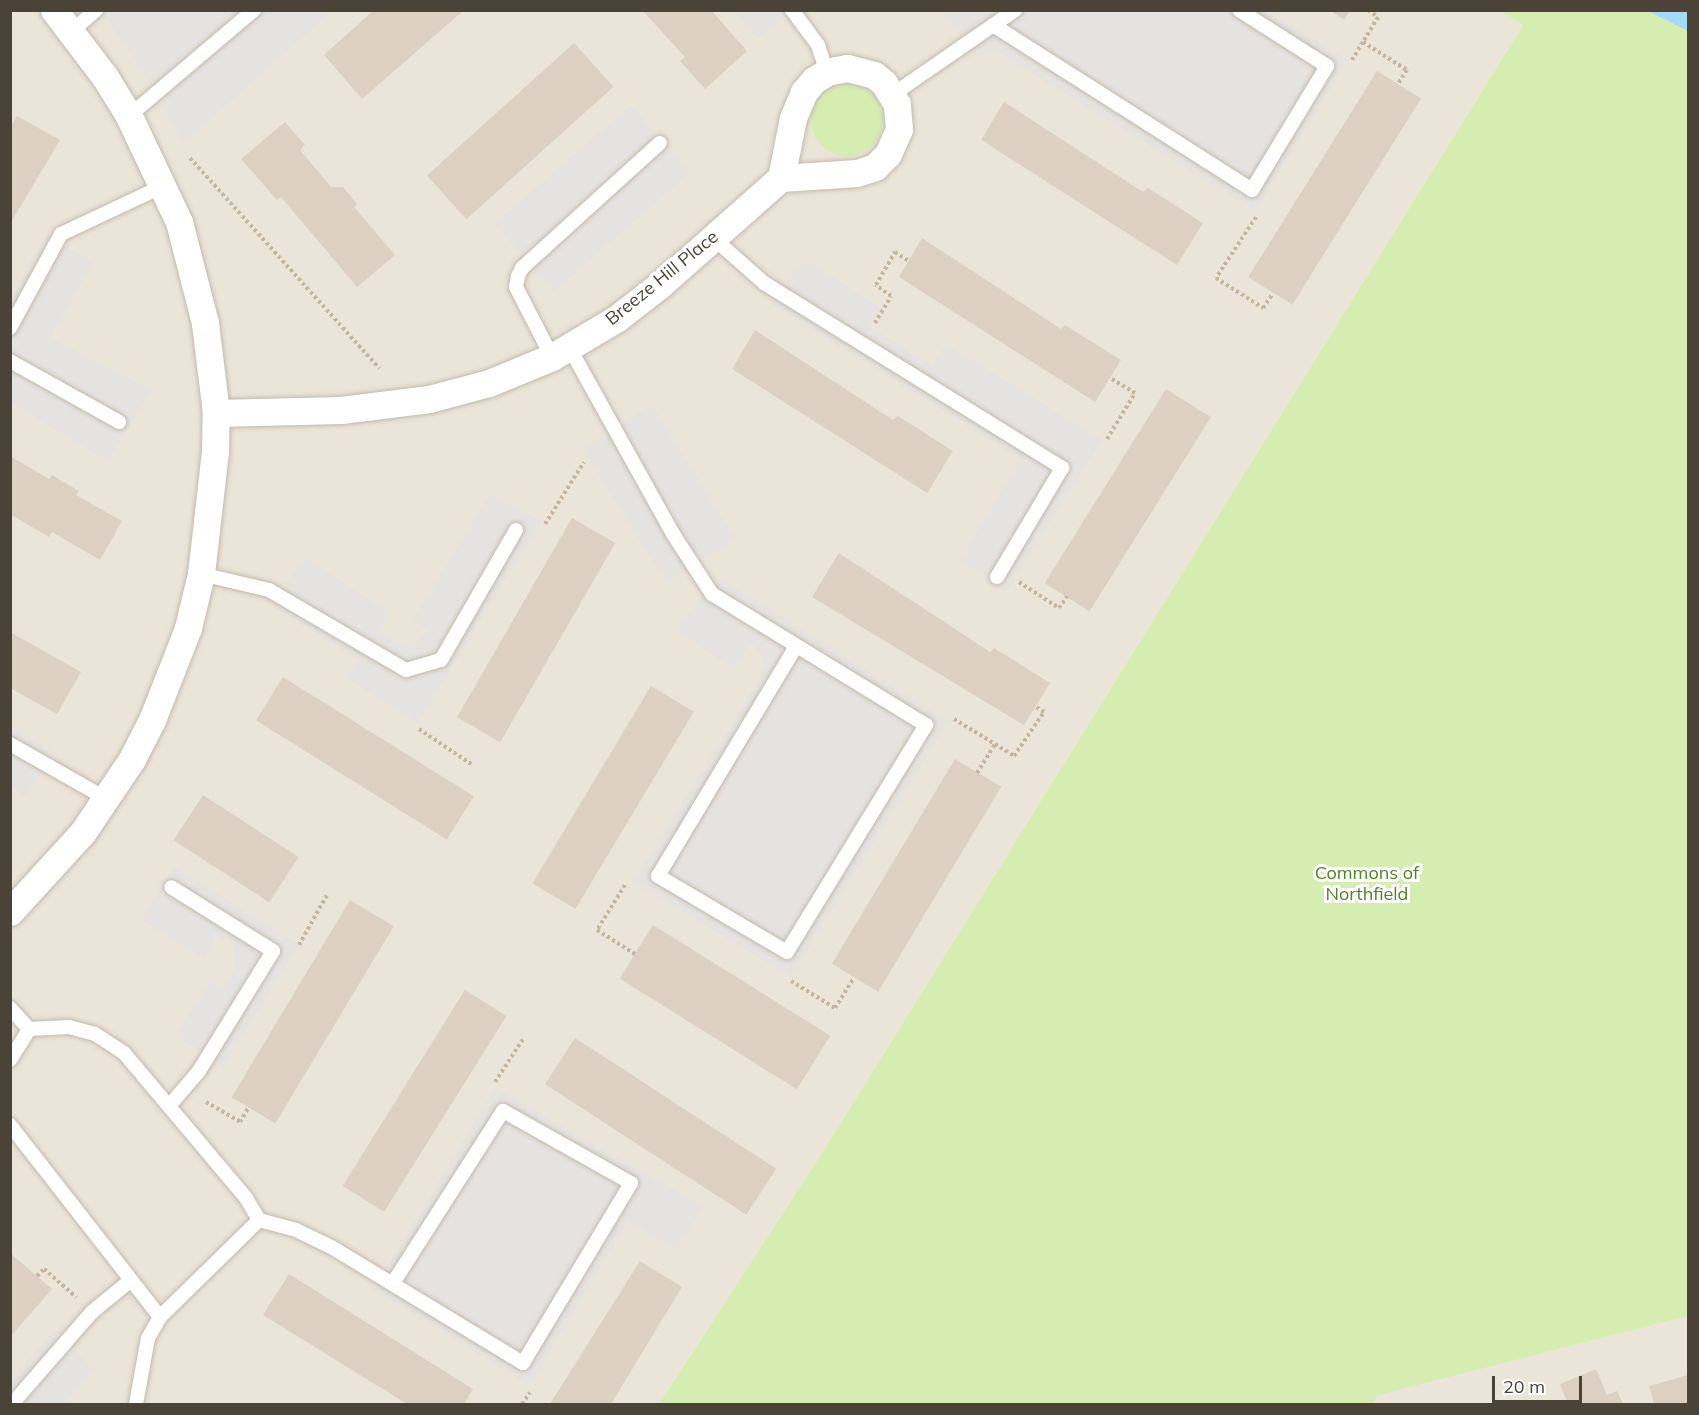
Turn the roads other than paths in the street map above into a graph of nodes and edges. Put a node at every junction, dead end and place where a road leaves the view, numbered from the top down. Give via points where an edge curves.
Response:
1 (54, 10) edge
2 (96, 10) edge
3 (254, 10) edge
4 (792, 10) edge
5 (1015, 10) edge
6 (1239, 10) edge
7 (993, 26) junction
8 (72, 32) junction
9 (828, 72) junction
10 (892, 95) junction
11 (129, 116) junction
12 (660, 143) dead end
13 (781, 178) junction
14 (165, 185) junction
15 (712, 237) junction
16 (10, 328) edge
17 (560, 352) junction
18 (10, 361) edge
19 (216, 414) junction
20 (119, 422) dead end
21 (516, 530) dead end
22 (201, 574) junction
23 (997, 577) dead end
24 (796, 646) junction
25 (10, 744) edge
26 (107, 799) junction
27 (171, 887) dead end
28 (10, 912) edge
29 (10, 1008) edge
30 (29, 1029) junction
31 (10, 1060) edge
32 (169, 1106) junction
33 (10, 1125) edge
34 (259, 1220) junction
35 (131, 1280) junction
36 (393, 1283) junction
37 (160, 1317) junction
38 (12, 1404) edge
39 (136, 1404) edge

1 - 8 street
2 - 8 lane
3 - 11 lane
4 - 9 lane via 818,45
5 - 7 lane
6 - 7 lane via 1327,66 1252,190
7 - 10 lane
8 - 11 street
9 - 10 street via 860,70 874,75
9 - 13 street via 814,80 798,104
10 - 13 street via 900,114 899,129 888,154 875,167 857,173
11 - 14 street
12 - 17 lane via 522,268 518,276 516,287
13 - 15 street, Breeze Hill Place
14 - 16 lane via 61,234
14 - 19 street via 198,291
15 - 17 street, Breeze Hill Place via 616,319
15 - 23 lane via 764,283 1062,468
17 - 19 street, Breeze Hill Place via 489,383 429,399 340,410
17 - 24 lane via 712,594
18 - 20 lane
19 - 22 street via 214,486
21 - 22 lane via 441,660 406,670 269,590
22 - 26 street via 170,680 132,759
24 - 24 lane via 926,725 787,952 658,876
25 - 26 lane
26 - 28 street via 55,866
27 - 32 lane via 273,951 199,1071
29 - 30 lane
30 - 31 lane
30 - 32 lane via 69,1027 96,1034 124,1053
32 - 34 lane via 246,1198
33 - 35 lane
34 - 36 lane via 296,1230
34 - 37 lane
35 - 37 lane
35 - 38 lane via 92,1312
36 - 36 lane via 503,1112 631,1183 523,1363
37 - 39 lane via 148,1338

